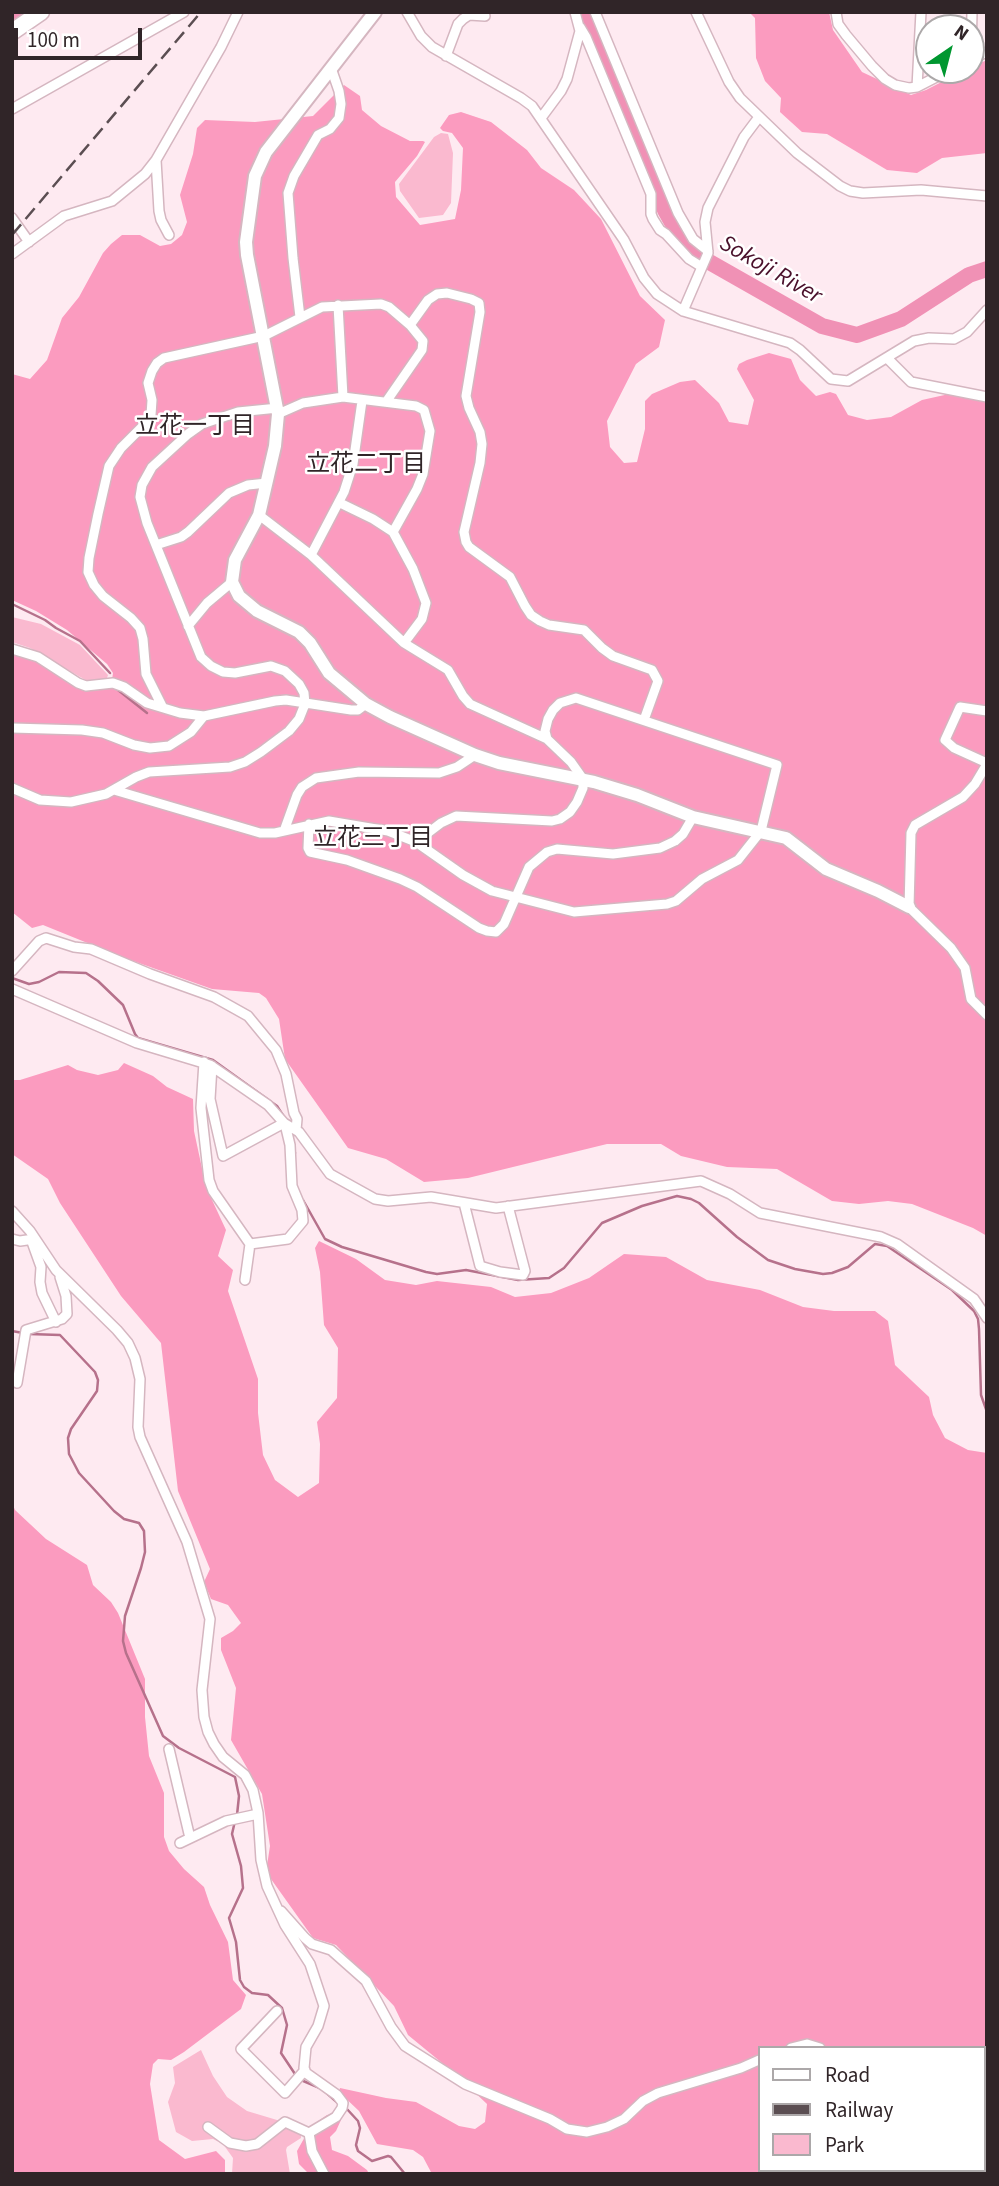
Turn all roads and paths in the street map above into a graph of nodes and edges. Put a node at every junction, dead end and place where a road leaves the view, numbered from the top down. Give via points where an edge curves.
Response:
1 (41, 12) edge
2 (184, 12) edge
3 (238, 12) edge
4 (375, 12) edge
5 (407, 12) edge
6 (575, 12) edge
7 (595, 12) edge
8 (696, 12) edge
9 (836, 12) edge
10 (921, 12) edge
11 (485, 16) dead end
12 (580, 27) junction
13 (12, 32) edge
14 (446, 56) junction
15 (331, 68) junction
16 (923, 84) edge
17 (917, 87) junction
18 (12, 108) edge
19 (759, 117) junction
20 (541, 118) junction
21 (156, 160) junction
22 (987, 196) edge
23 (12, 218) edge
24 (169, 235) dead end
25 (29, 242) junction
26 (708, 252) junction
27 (12, 254) edge
28 (702, 267) junction
29 (338, 305) junction
30 (987, 310) edge
31 (683, 311) junction
32 (300, 317) junction
33 (410, 325) junction
34 (264, 336) junction
35 (887, 358) junction
36 (343, 397) junction
37 (987, 397) edge
38 (362, 401) junction
39 (386, 402) junction
40 (278, 411) junction
41 (267, 483) junction
42 (340, 503) junction
43 (259, 515) junction
44 (393, 532) junction
45 (156, 545) junction
46 (311, 555) junction
47 (232, 582) junction
48 (188, 626) junction
49 (404, 643) junction
50 (12, 649) edge
51 (305, 704) junction
52 (366, 704) junction
53 (162, 706) junction
54 (987, 711) edge
55 (204, 716) junction
56 (644, 720) junction
57 (12, 728) edge
58 (547, 739) junction
59 (475, 755) junction
60 (987, 763) edge
61 (583, 779) junction
62 (12, 788) edge
63 (114, 790) junction
64 (693, 817) junction
65 (309, 824) junction
66 (284, 831) junction
67 (761, 831) junction
68 (416, 842) junction
69 (516, 897) junction
70 (909, 907) junction
71 (12, 971) edge
72 (12, 989) edge
73 (987, 1015) edge
74 (208, 1064) junction
75 (285, 1123) junction
76 (296, 1130) junction
77 (464, 1203) junction
78 (508, 1206) junction
79 (12, 1211) edge
80 (12, 1239) edge
81 (32, 1239) junction
82 (250, 1244) junction
83 (61, 1275) junction
84 (245, 1280) dead end
85 (987, 1318) edge
86 (57, 1321) junction
87 (16, 1383) dead end
88 (169, 1749) dead end
89 (258, 1814) junction
90 (190, 1838) junction
91 (180, 1843) dead end
92 (276, 1908) junction
93 (277, 2011) dead end
94 (758, 2060) edge
95 (301, 2075) junction
96 (208, 2127) dead end
97 (309, 2133) junction
98 (324, 2174) edge

1 - 13 highway
2 - 18 street
3 - 21 street
4 - 15 street
5 - 14 street via 421,36
6 - 12 street
7 - 26 street via 678,213 693,239
8 - 19 street via 729,82
9 - 17 street via 846,35 885,79 900,87
10 - 17 street
11 - 14 street via 469,15 458,24
12 - 20 street via 564,86
12 - 28 street via 651,194 653,219
14 - 20 street via 522,98
15 - 32 street via 339,91 339,118 318,135 288,193
15 - 34 street via 266,152 255,176 246,242
16 - 17 street
19 - 22 street via 797,153 850,191 922,190
19 - 26 street via 708,208
20 - 31 street via 624,240 644,278 657,294
21 - 24 street via 159,211
21 - 25 street via 112,201 64,216
23 - 25 street
25 - 27 street
26 - 28 street
28 - 31 street
29 - 32 street
29 - 33 street via 381,304
29 - 36 street
30 - 35 street via 954,339 914,341
31 - 35 street via 790,344 831,379 848,381
32 - 34 street
33 - 39 street via 423,341 422,350
33 - 56 street via 437,294 479,303 466,396 482,444 464,532 466,542 510,577 531,615 549,625 584,630 613,656 652,670 658,681
34 - 40 street
34 - 53 street via 157,363 148,383 151,415 115,456 104,482 89,572 103,596 139,628 146,674
35 - 37 street via 911,382
36 - 38 street
36 - 40 street
38 - 39 street
38 - 42 street via 353,464
39 - 44 street via 424,410 430,431 417,489
40 - 41 street
40 - 45 street via 238,412 202,424 152,467 140,497
41 - 43 street
41 - 45 street via 229,493 181,537
42 - 44 street
42 - 46 street
43 - 46 street
43 - 47 street via 235,560
44 - 49 street via 426,603 422,619
45 - 48 street
46 - 49 street
47 - 48 street
47 - 52 street via 251,608 306,637 328,673
48 - 51 street via 201,657 211,666 229,673 271,666 285,671 302,688
49 - 58 street via 448,670 470,704
50 - 53 street via 38,657 78,684 113,683 146,703
51 - 52 street via 356,710
51 - 55 street via 275,701
51 - 63 street via 289,731 245,762 214,769 149,772
52 - 59 street
53 - 55 street
54 - 60 street via 960,707 945,740
55 - 57 street via 191,732 169,746 150,748 103,733
56 - 58 street via 576,698 553,710
56 - 67 street via 777,765
58 - 61 street
59 - 61 street
59 - 66 street via 439,773 359,772 316,778 297,795
60 - 70 street via 963,797 915,825
61 - 64 street
61 - 68 street via 578,802 560,819 456,816
62 - 63 street via 40,800 62,802
63 - 66 street via 244,830
64 - 67 street
64 - 69 street via 683,834 660,848 612,854 547,852 529,867
65 - 66 street
65 - 68 street via 345,823
65 - 69 street via 310,852 400,879 487,931 501,929
67 - 69 street via 738,860 667,904 574,912
67 - 70 street via 786,838 826,869
68 - 69 street via 481,886
70 - 73 street via 951,948 965,968 971,999
71 - 76 street via 46,938 91,949 215,997 248,1016 276,1050 298,1119
72 - 74 street via 137,1043
74 - 75 street via 268,1105
74 - 75 street via 210,1099 223,1156
74 - 82 street via 201,1108 209,1180
75 - 76 street
75 - 82 street via 292,1186 303,1221 288,1239
76 - 77 street via 330,1174 375,1199 431,1197
77 - 78 street
77 - 78 street via 480,1266 523,1275
78 - 85 street via 701,1181 761,1213 897,1244 974,1299
79 - 81 street
80 - 81 street
81 - 83 street
81 - 86 street via 41,1268 42,1293
82 - 84 street
83 - 86 street via 67,1314
83 - 89 street via 128,1343 135,1358 140,1379 140,1437 187,1542 210,1619 202,1690 206,1725 223,1756 248,1780
86 - 87 street via 25,1333
88 - 90 street
89 - 90 street
89 - 92 street via 264,1873
90 - 91 street
92 - 94 street via 312,1944 331,1950 366,1981 405,2046 465,2084 567,2129 587,2133 607,2127 658,2094
92 - 95 street via 310,1964 324,2006 306,2047
93 - 95 street via 241,2049 285,2093
95 - 97 street via 337,2095 342,2105 327,2124
96 - 97 street via 230,2143 246,2146 257,2144 285,2122
97 - 98 street

